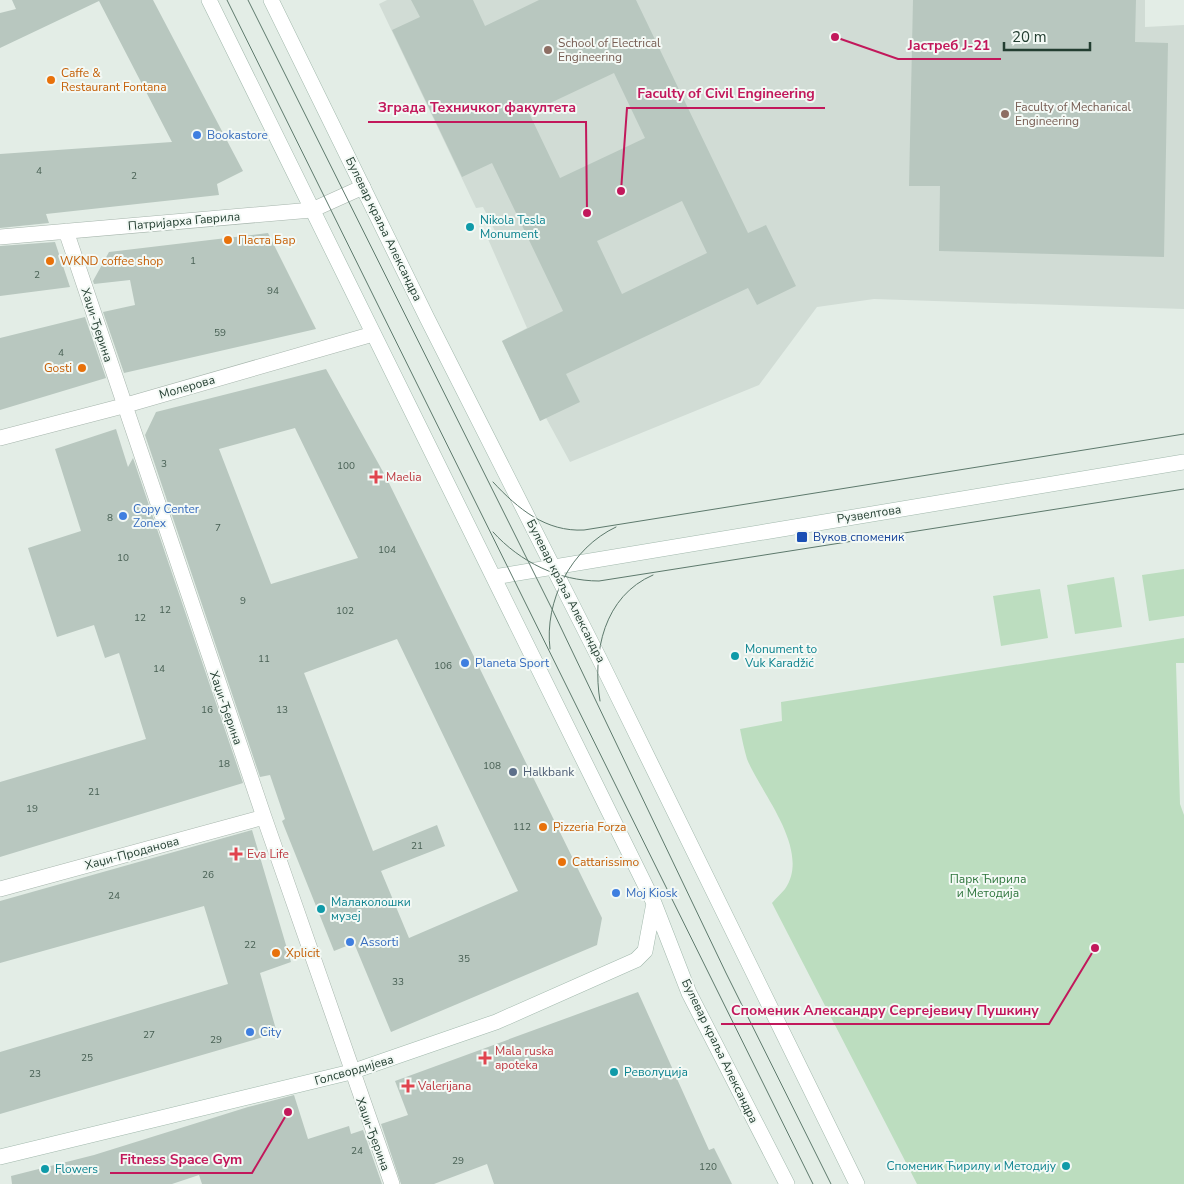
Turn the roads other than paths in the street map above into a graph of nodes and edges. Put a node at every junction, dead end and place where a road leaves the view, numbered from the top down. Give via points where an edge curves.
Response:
1 (209, 0) edge
2 (271, 0) edge
3 (363, 187) junction
4 (312, 210) junction
5 (66, 231) junction
6 (0, 237) edge
7 (373, 334) junction
8 (123, 406) junction
9 (0, 438) edge
10 (1184, 450) edge
11 (1184, 462) edge
12 (1167, 465) junction
13 (553, 567) junction
14 (494, 577) junction
15 (264, 817) junction
16 (0, 889) edge
17 (654, 903) junction
18 (351, 1072) junction
19 (0, 1157) edge
20 (392, 1184) edge
21 (787, 1184) edge
22 (857, 1184) edge

1 - 4 main road, Булевар краља Александра
2 - 3 main road, Булевар краља Александра
3 - 4 main road, Патријарха Гаврила
3 - 13 main road, Булевар краља Александра
4 - 5 main road, Патријарха Гаврила
4 - 7 main road, Булевар краља Александра
5 - 6 main road, Патријарха Гаврила
5 - 8 main road, Хаџи-Ђерина
7 - 8 main road, Молерова
7 - 14 main road, Булевар краља Александра
8 - 9 main road, Молерова
8 - 15 main road, Хаџи-Ђерина
10 - 12 main road
11 - 12 main road, Рузвелтова
12 - 13 main road, Рузвелтова
13 - 14 main road, Рузвелтова
13 - 22 main road, Булевар краља Александра
14 - 17 main road, Булевар краља Александра
15 - 16 main road, Хаџи-Проданова
15 - 18 main road, Хаџи-Ђерина
17 - 18 main road, Голсвордијева via 645,951 631,964 496,1022
17 - 21 main road, Булевар краља Александра via 690,993
18 - 19 main road, Голсвордијева
18 - 20 main road, Хаџи-Ђерина

